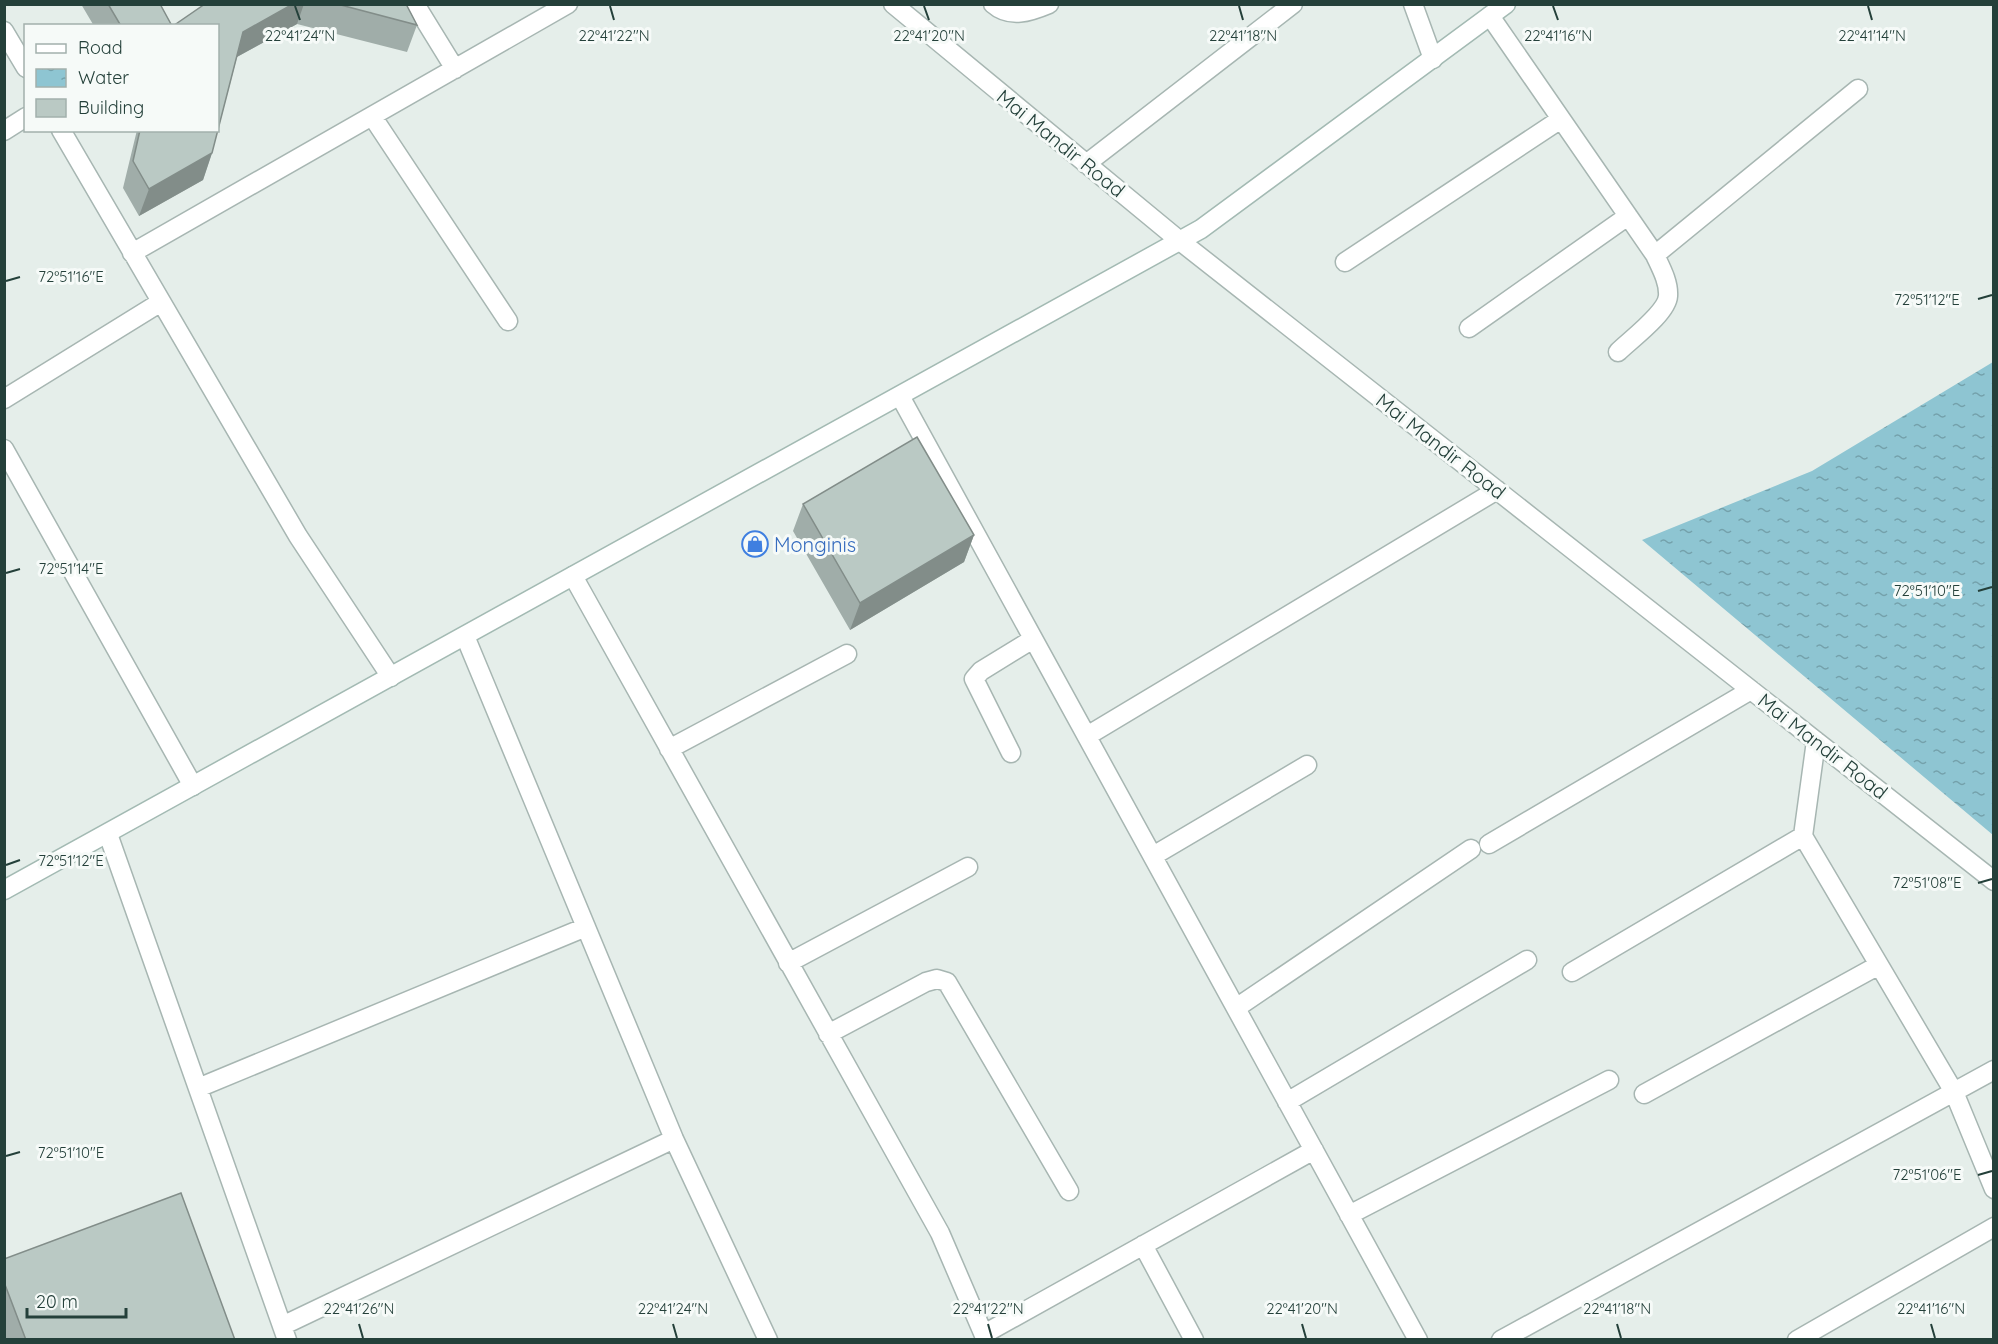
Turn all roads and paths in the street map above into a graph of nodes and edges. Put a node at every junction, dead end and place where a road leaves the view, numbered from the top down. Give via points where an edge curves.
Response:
1 (415, 4) edge
2 (568, 4) edge
3 (892, 4) edge
4 (993, 4) edge
5 (1048, 4) edge
6 (1293, 4) edge
7 (1413, 4) edge
8 (1506, 4) edge
9 (1490, 16) junction
10 (4, 31) edge
11 (1432, 59) junction
12 (24, 65) edge
13 (455, 69) junction
14 (1858, 89) dead end
15 (372, 116) junction
16 (24, 118) edge
17 (1561, 119) junction
18 (4, 131) edge
19 (63, 132) edge
20 (1086, 164) junction
21 (1628, 216) junction
22 (1180, 241) junction
23 (132, 253) junction
24 (1655, 255) junction
25 (1345, 262) dead end
26 (161, 302) junction
27 (507, 321) dead end
28 (1469, 328) dead end
29 (1618, 352) dead end
30 (900, 396) junction
31 (4, 399) edge
32 (4, 449) edge
33 (1497, 490) junction
34 (573, 576) junction
35 (465, 636) junction
36 (1033, 639) junction
37 (848, 654) dead end
38 (392, 676) junction
39 (1751, 690) junction
40 (1087, 736) junction
41 (1816, 741) junction
42 (669, 749) junction
43 (1011, 753) dead end
44 (1307, 765) dead end
45 (194, 786) junction
46 (108, 834) junction
47 (1803, 836) junction
48 (1153, 856) junction
49 (969, 867) dead end
50 (1994, 881) edge
51 (4, 890) edge
52 (586, 927) junction
53 (1527, 960) dead end
54 (789, 963) junction
55 (1879, 965) junction
56 (1572, 972) dead end
57 (1236, 1008) junction
58 (828, 1034) junction
59 (1994, 1070) edge
60 (1609, 1080) dead end
61 (198, 1088) junction
62 (1954, 1092) junction
63 (1644, 1094) dead end
64 (1287, 1102) junction
65 (674, 1139) junction
66 (1314, 1150) junction
67 (1994, 1189) edge
68 (1069, 1191) dead end
69 (1349, 1215) junction
70 (1994, 1227) edge
71 (1143, 1245) junction
72 (285, 1333) edge
73 (985, 1337) edge
74 (768, 1340) edge
75 (1194, 1340) edge
76 (1418, 1340) edge
77 (1501, 1340) edge
78 (1797, 1340) edge

1 - 13 street
2 - 13 street
3 - 20 street, Mai Mandir Road
4 - 5 street via 1010,13 1029,12
6 - 20 street
7 - 11 street
8 - 9 street
9 - 11 street
9 - 17 street
10 - 12 street
11 - 22 street via 1201,230
13 - 15 street
14 - 24 street
15 - 23 street
15 - 27 street
16 - 18 street
17 - 21 street
17 - 25 street
19 - 23 street
20 - 22 street, Mai Mandir Road
21 - 24 street
21 - 28 street
22 - 30 street
22 - 33 street, Mai Mandir Road
23 - 26 street
24 - 29 street via 1668,297 1663,309
26 - 31 street
26 - 38 street via 298,536
30 - 34 street
30 - 36 street
32 - 45 street
33 - 39 street, Mai Mandir Road
33 - 40 street
34 - 35 street
34 - 42 street
35 - 38 street
35 - 52 street
36 - 40 street
36 - 43 street via 974,679
37 - 42 street
38 - 45 street
39 - 41 street, Mai Mandir Road
39 - 57 street via 1480,846
40 - 48 street
41 - 47 street
41 - 50 street, Mai Mandir Road
42 - 54 street
44 - 48 street
45 - 46 street
46 - 51 street
46 - 61 street
47 - 55 street
47 - 56 street
48 - 57 street
49 - 54 street
52 - 61 street
52 - 65 street
53 - 64 street
54 - 58 street
55 - 62 street
55 - 63 street
57 - 64 street
58 - 68 street via 926,982 947,982
58 - 73 street via 940,1233
59 - 62 street
60 - 69 street
61 - 72 street
62 - 67 street
62 - 77 street
64 - 66 street
65 - 72 street
65 - 74 street
66 - 69 street
66 - 71 street
69 - 76 street
70 - 78 street
71 - 73 street
71 - 75 street

